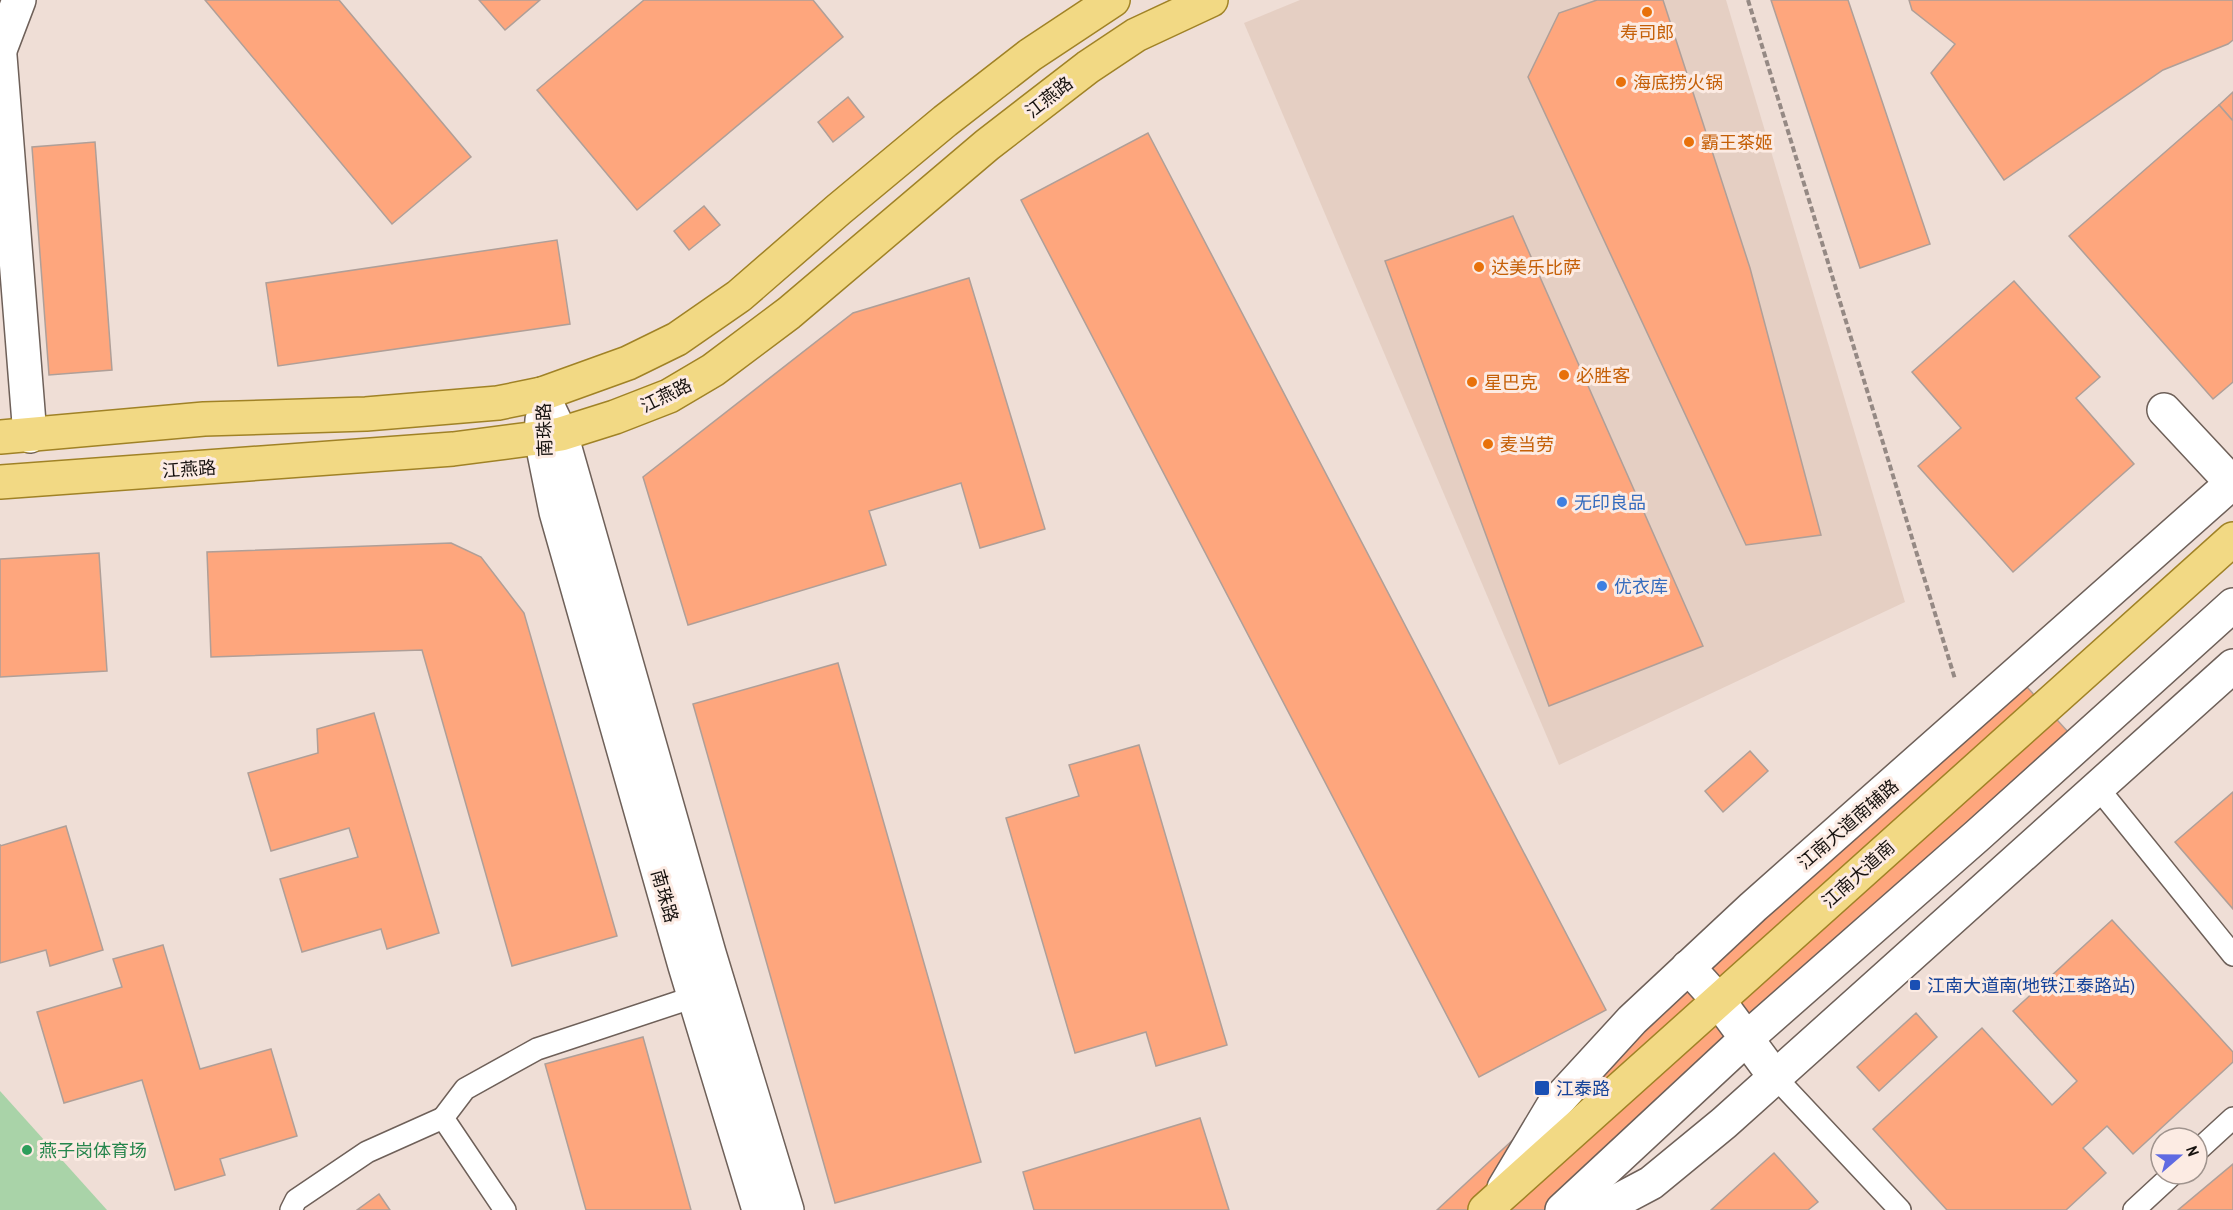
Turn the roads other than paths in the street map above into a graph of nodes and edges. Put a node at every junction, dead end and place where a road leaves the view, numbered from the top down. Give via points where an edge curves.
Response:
1 (19, 0) edge
2 (1113, 0) edge
3 (1211, 0) edge
4 (0, 50) edge
5 (0, 56) edge
6 (542, 394) junction
7 (2164, 411) dead end
8 (551, 436) junction
9 (15, 437) edge
10 (0, 482) edge
11 (2233, 483) edge
12 (2233, 539) edge
13 (2233, 605) edge
14 (2233, 666) edge
15 (2098, 788) junction
16 (2233, 955) edge
17 (1688, 967) junction
18 (694, 997) junction
19 (1718, 1000) junction
20 (1748, 1038) junction
21 (1775, 1077) junction
22 (443, 1118) junction
23 (2233, 1118) edge
24 (2209, 1140) edge
25 (2160, 1186) edge
26 (1492, 1204) edge
27 (291, 1210) edge
28 (505, 1210) edge
29 (759, 1210) edge
30 (787, 1210) edge
31 (1562, 1210) edge
32 (1600, 1210) edge
33 (1900, 1210) edge
34 (2134, 1210) edge

1 - 4 street
2 - 6 main road via 1030,55 945,121 739,296 676,339 628,363
3 - 8 main road, 江燕路 via 1136,35 1088,67 987,145 789,313 713,370 669,396
5 - 9 street
6 - 8 street, 南珠路
6 - 9 main road via 498,403 377,413 204,419
7 - 11 street
8 - 10 main road, 江燕路 via 453,449
8 - 18 street, 南珠路 via 556,512
8 - 30 street, 南珠路
11 - 17 street, 江南大道南辅路
12 - 19 main road, 江南大道南
13 - 20 street
14 - 15 street
15 - 16 lane
15 - 21 street
17 - 19 street
17 - 26 street, 江南大道南辅路 via 1632,1020 1553,1106
18 - 22 lane via 537,1049 465,1089
18 - 29 street, 南珠路
19 - 20 street
19 - 26 main road, 江南大道南
20 - 21 street
20 - 31 street
21 - 32 street via 1651,1184
21 - 33 lane
22 - 27 lane via 367,1152 296,1200
22 - 28 lane
23 - 24 lane
25 - 34 lane

